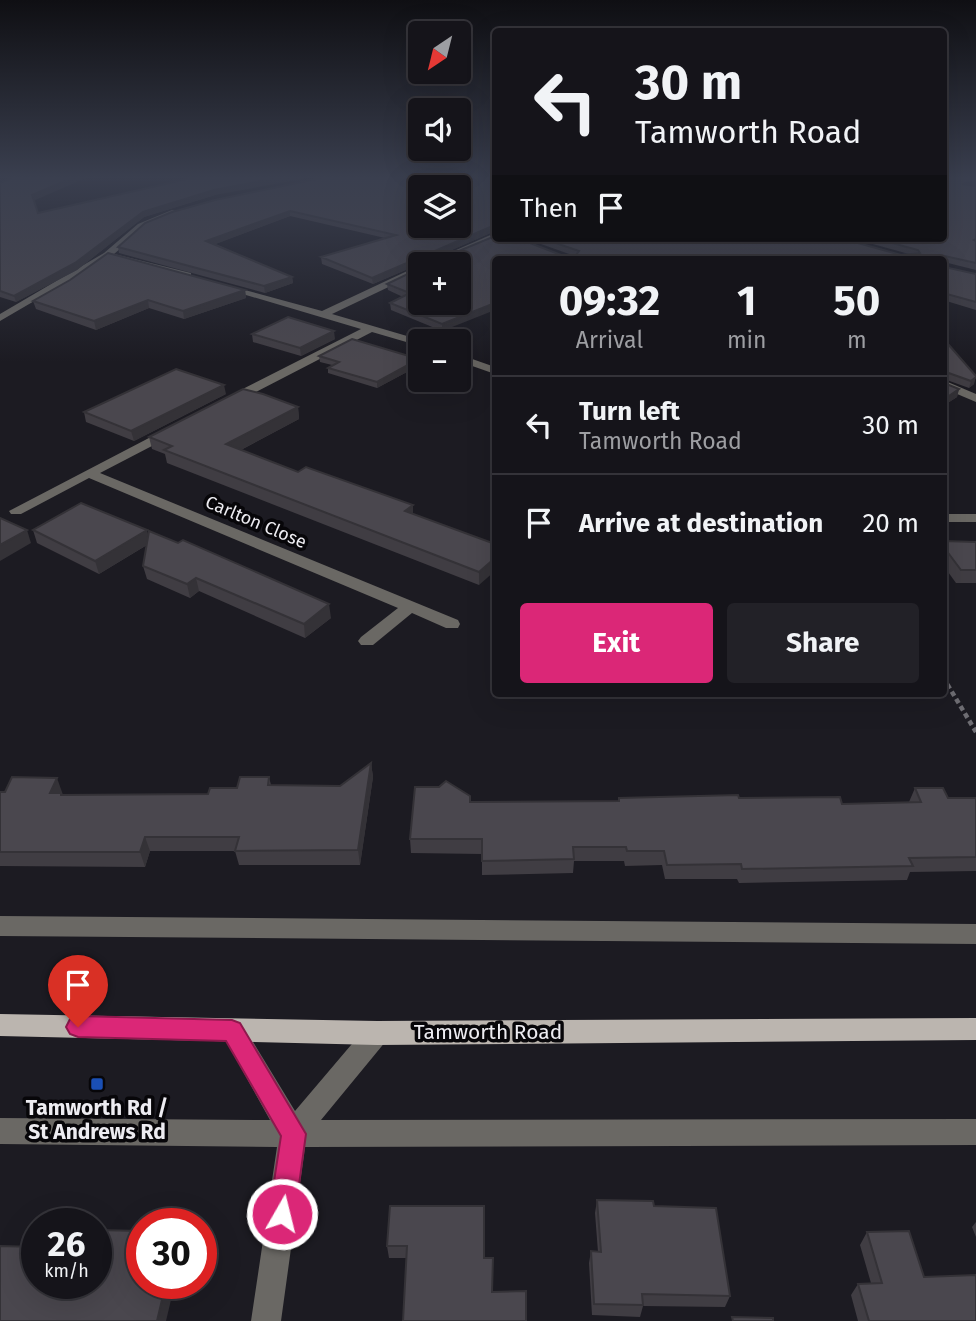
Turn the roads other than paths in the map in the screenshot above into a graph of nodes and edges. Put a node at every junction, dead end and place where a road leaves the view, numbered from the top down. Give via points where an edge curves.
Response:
1 (127, 239) edge
2 (489, 239) edge
3 (457, 252) edge
4 (107, 256) junction
5 (408, 274) edge
6 (324, 314) junction
7 (0, 318) edge
8 (372, 328) junction
9 (408, 339) edge
10 (471, 362) edge
11 (492, 370) edge
12 (947, 386) edge
13 (976, 398) edge
14 (211, 410) edge
15 (187, 422) edge
16 (88, 473) junction
17 (16, 511) dead end
18 (947, 518) edge
19 (976, 519) edge
20 (409, 607) junction
21 (452, 624) dead end
22 (367, 641) dead end
23 (0, 926) edge
24 (976, 934) edge
25 (0, 1025) edge
26 (976, 1029) edge
27 (232, 1030) junction
28 (377, 1033) junction
29 (0, 1131) edge
30 (976, 1132) edge
31 (293, 1134) junction
32 (266, 1321) edge

1 - 4 street
2 - 3 street
4 - 6 street
4 - 7 street
5 - 6 street
6 - 8 street
8 - 9 street
8 - 14 street
10 - 11 street
12 - 13 street
15 - 16 street
16 - 17 street
16 - 20 street, Carlton Close
18 - 19 street
20 - 21 street, Carlton Close
20 - 22 street
23 - 24 street
25 - 27 main road, Tamworth Road
26 - 28 main road, Tamworth Road
27 - 28 main road, Tamworth Road
27 - 31 street
28 - 31 street
29 - 31 street
30 - 31 street
31 - 32 street

